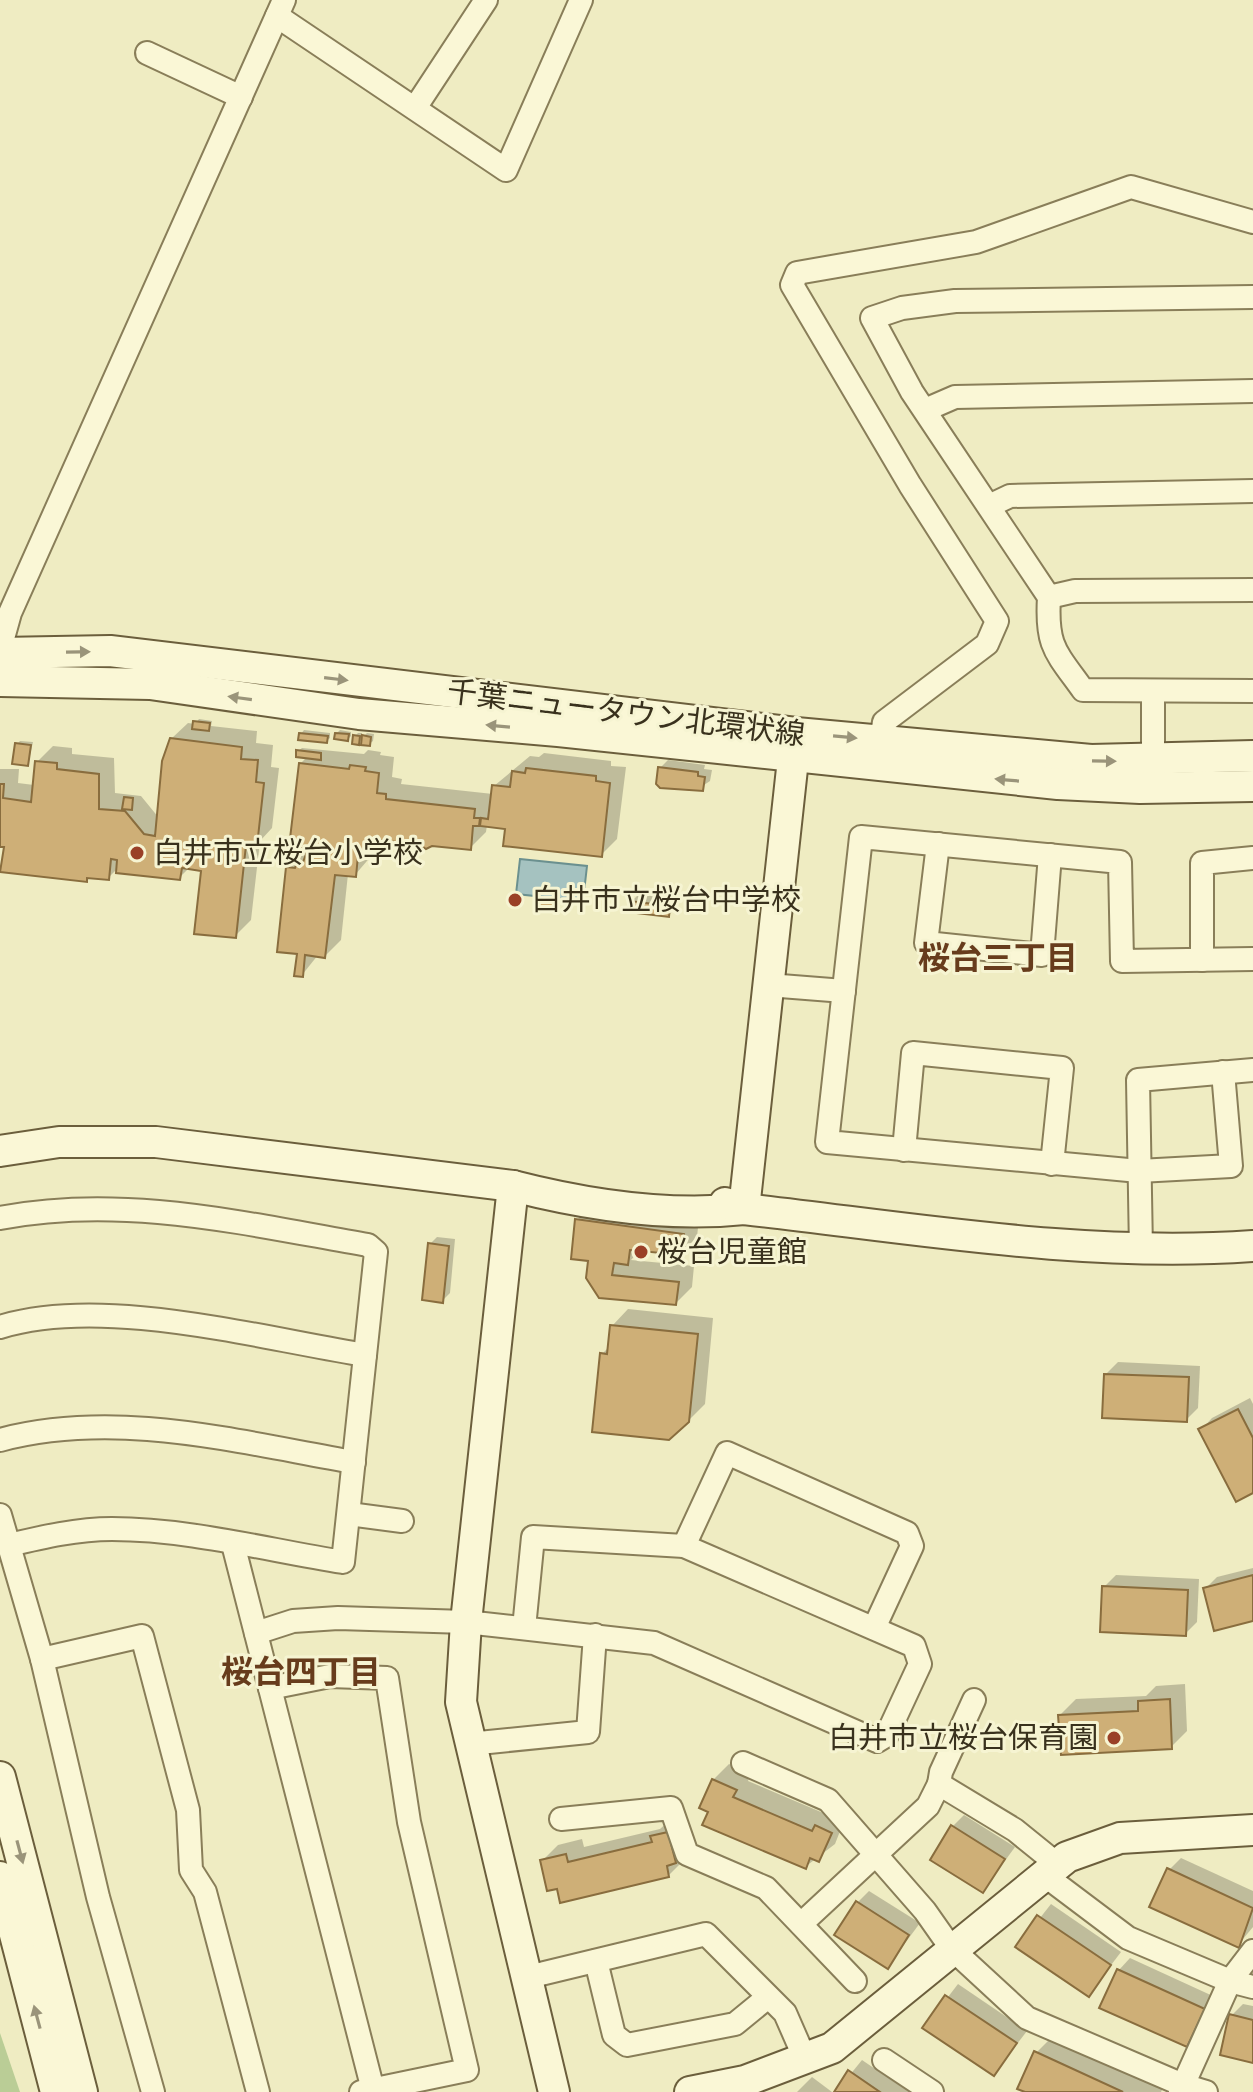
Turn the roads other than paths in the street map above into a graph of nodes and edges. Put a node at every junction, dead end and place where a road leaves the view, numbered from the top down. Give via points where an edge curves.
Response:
1 (486, 0) edge
2 (581, 0) edge
3 (281, 8) edge
4 (147, 53) dead end
5 (241, 97) junction
6 (415, 108) junction
7 (1253, 222) edge
8 (1253, 297) edge
9 (1253, 391) edge
10 (925, 410) junction
11 (1253, 491) edge
12 (989, 506) junction
13 (1253, 590) edge
14 (1049, 597) junction
15 (0, 651) edge
16 (0, 681) edge
17 (1153, 691) junction
18 (1253, 691) edge
19 (881, 740) junction
20 (795, 746) junction
21 (1253, 756) edge
22 (1153, 762) junction
23 (1253, 786) edge
24 (938, 844) junction
25 (1050, 855) junction
26 (1253, 858) edge
27 (1253, 959) edge
28 (1202, 960) junction
29 (768, 985) junction
30 (844, 991) junction
31 (1253, 1070) edge
32 (1223, 1072) junction
33 (904, 1150) junction
34 (0, 1151) edge
35 (1052, 1164) junction
36 (1139, 1171) junction
37 (513, 1186) junction
38 (744, 1209) junction
39 (0, 1218) edge
40 (1253, 1246) edge
41 (1141, 1250) junction
42 (0, 1327) edge
43 (365, 1355) junction
44 (0, 1440) edge
45 (354, 1462) junction
46 (349, 1514) junction
47 (0, 1515) edge
48 (402, 1521) dead end
49 (233, 1544) junction
50 (9, 1545) junction
51 (684, 1546) junction
52 (466, 1622) junction
53 (875, 1626) junction
54 (524, 1628) junction
55 (256, 1633) junction
56 (595, 1635) junction
57 (42, 1659) junction
58 (270, 1688) junction
59 (974, 1700) dead end
60 (469, 1744) junction
61 (743, 1763) dead end
62 (0, 1777) edge
63 (939, 1784) junction
64 (561, 1819) dead end
65 (1253, 1830) edge
66 (876, 1854) junction
67 (1050, 1869) junction
68 (0, 1877) edge
69 (801, 1924) junction
70 (951, 1948) junction
71 (1253, 1951) edge
72 (596, 1961) junction
73 (524, 1978) junction
74 (855, 1981) dead end
75 (1230, 1981) junction
76 (1253, 1987) edge
77 (768, 1997) junction
78 (884, 2060) dead end
79 (806, 2061) junction
80 (740, 2087) edge
81 (1181, 2089) edge
82 (367, 2091) edge
83 (56, 2092) edge
84 (82, 2092) edge
85 (153, 2092) edge
86 (258, 2092) edge
87 (554, 2092) edge
88 (690, 2092) edge
89 (932, 2092) edge
90 (1206, 2092) edge

1 - 6 street
2 - 6 street via 506,170
3 - 5 street
3 - 6 street
4 - 5 street
5 - 15 street via 10,613
7 - 19 street via 1131,187 976,242 797,273 792,285 997,621 987,644 884,722
8 - 10 street via 955,301 872,318
9 - 10 street via 955,397
10 - 12 street
11 - 12 street via 1010,496
12 - 14 street
13 - 14 street via 1075,591
14 - 17 street via 1051,644 1083,690
15 -> 20 street, 千葉ニュータウン北環状線 via 110,651
20 -> 16 street, 千葉ニュータウン北環状線 via 359,714 150,684
17 - 18 street
17 - 22 street
20 -> 19 street, 千葉ニュータウン北環状線
19 -> 22 street, 千葉ニュータウン北環状線
23 -> 20 street, 千葉ニュータウン北環状線 via 1058,784
20 - 29 street
21 - 22 street, 千葉ニュータウン北環状線
24 - 25 street
24 - 25 street via 926,943 1042,955
24 - 30 street via 861,837
25 - 28 street via 1120,862 1122,961
26 - 28 street via 1202,863
27 - 28 street
29 - 30 street
29 - 38 street
30 - 33 street via 827,1142
31 - 32 street
32 - 36 street via 1138,1080
32 - 36 street via 1231,1166
33 - 35 street
33 - 35 street via 913,1053 1062,1068
34 - 37 street via 59,1142 156,1142
35 - 36 street
36 - 41 street
37 - 38 street via 553,1181 704,1197
37 - 52 street
38 - 41 street
39 - 43 street via 69,1207 165,1211 368,1245 376,1252
40 - 41 street
42 - 43 street via 71,1316 152,1320
43 - 45 street
44 - 45 street via 77,1425 154,1428
45 - 46 street
46 - 48 street
46 - 49 street via 343,1562
47 - 50 street
49 - 50 street via 112,1529
49 - 55 street
50 - 57 street
51 - 53 street
51 - 53 street via 727,1453 907,1533 912,1546
51 - 54 street via 533,1537
52 - 54 street
52 - 55 street via 338,1618 293,1621
52 - 60 street via 461,1702
53 - 56 street via 914,1646 920,1664 887,1735 877,1741 654,1643
54 - 56 street
55 - 58 street
56 - 60 street via 588,1732
57 - 85 street via 98,1897
57 - 86 street via 142,1636 188,1810 191,1870 205,1892
58 - 82 street
58 - 82 street via 330,1676 387,1678 409,1822 467,2070
59 - 63 street
60 - 73 street
61 - 66 street via 828,1800
62 -> 84 street
63 - 66 street via 928,1806
63 - 67 street via 1015,1830
64 - 69 street via 671,1808 687,1854 766,1888
65 - 67 street via 1120,1838 1067,1857
66 - 69 street
66 - 70 street
67 - 70 street
67 - 75 street via 1128,1938
83 -> 68 street
69 - 74 street
70 - 79 street via 862,2028
70 - 81 street via 1027,2018
71 - 75 street
72 - 73 street
72 - 77 street via 706,1934
72 - 77 street via 614,2035 627,2045 735,2024
73 - 87 street
75 - 76 street
75 - 81 street
77 - 79 street via 785,2013
78 - 89 street
79 - 80 street
80 - 88 street
81 - 90 street

